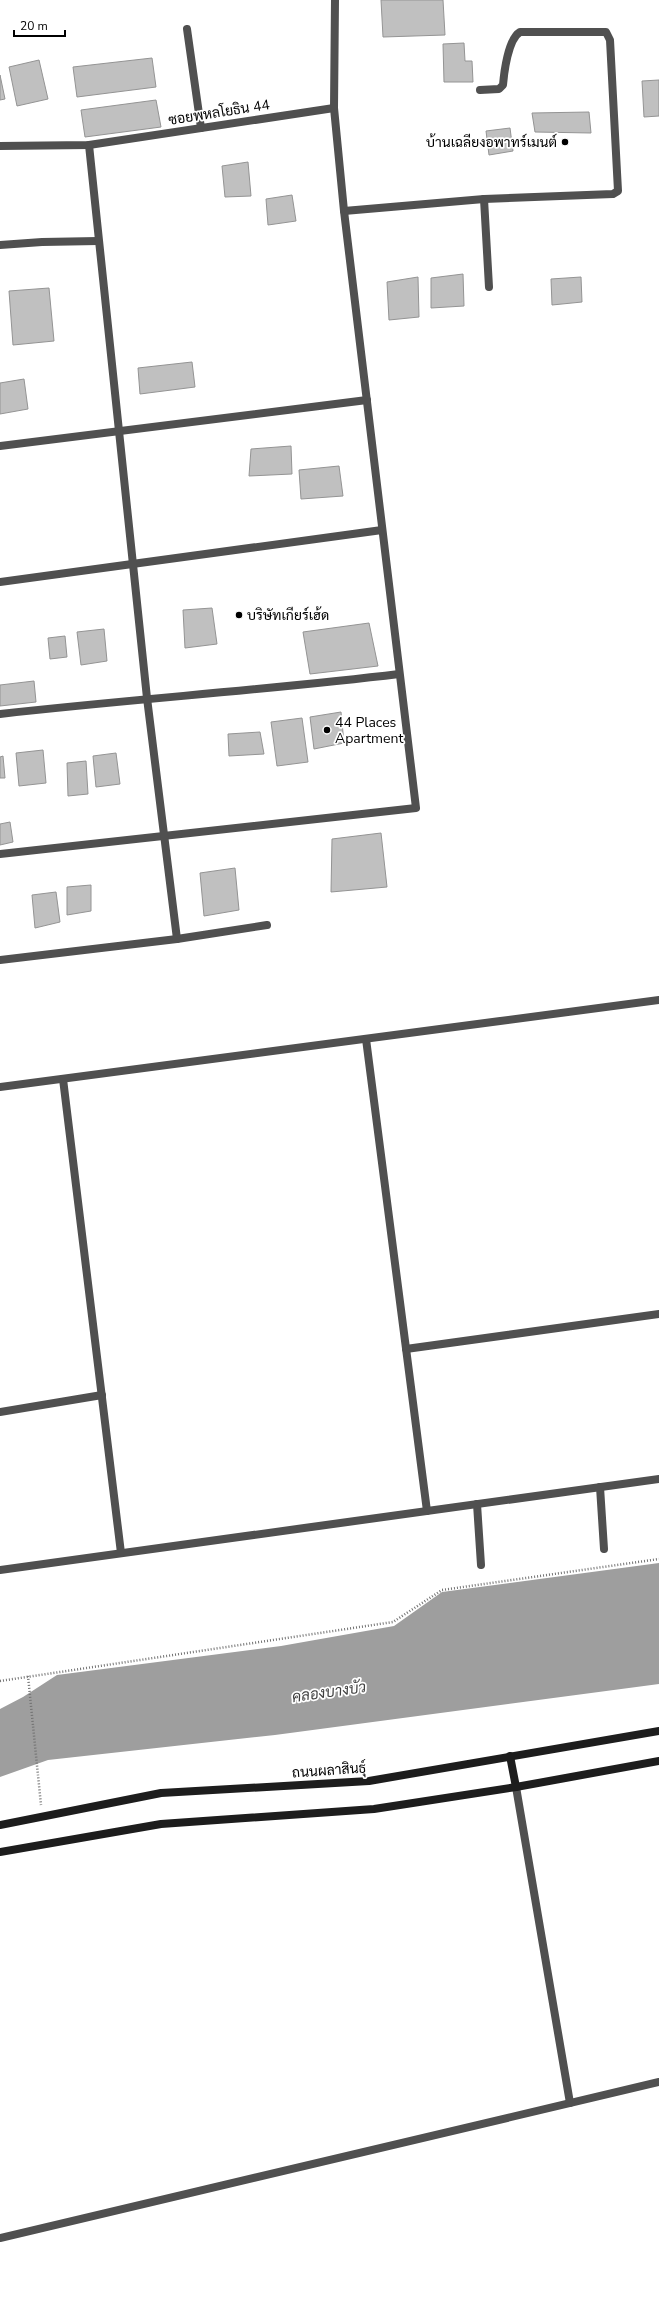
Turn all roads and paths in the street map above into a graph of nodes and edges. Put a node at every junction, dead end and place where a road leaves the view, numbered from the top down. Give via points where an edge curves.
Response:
1 (335, 0) edge
2 (187, 29) dead end
3 (480, 90) dead end
4 (334, 108) junction
5 (201, 128) junction
6 (89, 145) junction
7 (0, 146) edge
8 (484, 199) junction
9 (344, 211) junction
10 (98, 242) junction
11 (0, 245) edge
12 (489, 287) dead end
13 (367, 400) junction
14 (121, 431) junction
15 (0, 446) edge
16 (382, 530) junction
17 (134, 564) junction
18 (0, 582) edge
19 (400, 674) junction
20 (147, 698) junction
21 (0, 714) edge
22 (162, 835) junction
23 (0, 854) edge
24 (267, 926) dead end
25 (177, 939) junction
26 (0, 960) edge
27 (659, 1000) edge
28 (366, 1039) junction
29 (63, 1079) junction
30 (0, 1087) edge
31 (659, 1314) edge
32 (406, 1349) junction
33 (102, 1395) junction
34 (0, 1412) edge
35 (659, 1480) edge
36 (600, 1487) junction
37 (477, 1504) junction
38 (427, 1511) junction
39 (604, 1549) dead end
40 (121, 1553) junction
41 (659, 1559) edge
42 (481, 1564) dead end
43 (0, 1570) edge
44 (28, 1676) junction
45 (0, 1681) edge
46 (659, 1731) edge
47 (510, 1756) junction
48 (659, 1761) edge
49 (516, 1787) junction
50 (42, 1816) junction
51 (0, 1825) edge
52 (0, 1852) edge
53 (659, 2082) edge
54 (570, 2103) junction
55 (0, 2238) edge

1 - 4 street
2 - 5 street
3 - 8 street via 499,89 503,85 505,63 515,36 520,32 603,31 609,37 618,191 613,194
4 - 5 street, ซอยพหลโยธิน 44
4 - 9 street
5 - 6 street, ซอยพหลโยธิน 44
6 - 7 street, ซอยพหลโยธิน 44
6 - 10 street
8 - 9 street
8 - 12 street
9 - 13 street
10 - 11 street
10 - 14 street
13 - 14 street
13 - 16 street
14 - 15 street
14 - 17 street
16 - 17 street
16 - 19 street
17 - 18 street
17 - 20 street
19 - 20 street via 282,688
19 - 22 street via 416,808
20 - 21 street
20 - 22 street
22 - 23 street
22 - 25 street
24 - 25 street
25 - 26 street
27 - 28 street
28 - 29 street
28 - 32 street
29 - 30 street
29 - 33 street
31 - 32 street
32 - 38 street
33 - 34 street
33 - 40 street
35 - 36 street
36 - 37 street
36 - 39 street
37 - 38 street
37 - 42 street
38 - 40 street
40 - 43 street
41 - 44 path via 442,1590 393,1622
44 - 45 path
44 - 50 path
46 - 47 main road, ถนนผลาสินธุ์
47 - 49 main road
47 - 50 main road, ถนนผลาสินธุ์ via 370,1781 161,1793
48 - 49 main road
49 - 52 main road via 374,1809 161,1824
49 - 54 street
50 - 51 main road, ถนนผลาสินธุ์
53 - 54 street
54 - 55 street

